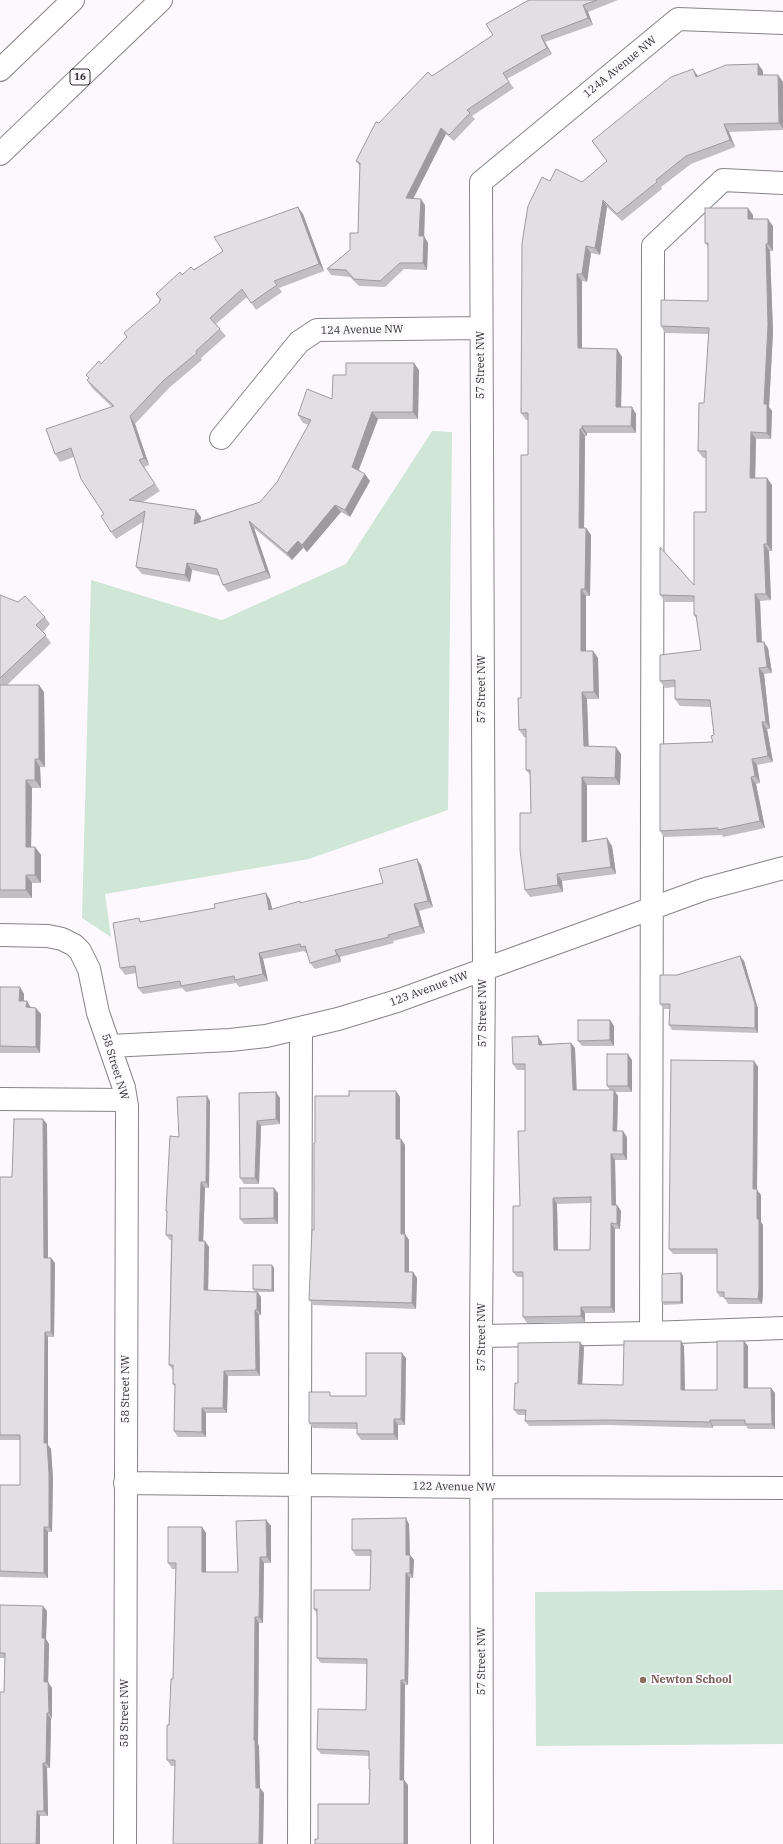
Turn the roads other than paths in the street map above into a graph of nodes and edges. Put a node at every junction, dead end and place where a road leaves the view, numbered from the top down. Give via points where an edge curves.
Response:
1 (73, 0) edge
2 (161, 0) edge
3 (783, 23) edge
4 (0, 70) edge
5 (0, 154) edge
6 (481, 182) joint
7 (783, 183) edge
8 (481, 328) junction
9 (221, 438) dead end
10 (783, 868) edge
11 (652, 908) junction
12 (0, 935) edge
13 (484, 969) junction
14 (301, 1029) junction
15 (110, 1046) junction
16 (0, 1099) edge
17 (126, 1100) junction
18 (783, 1328) edge
19 (651, 1333) junction
20 (481, 1336) junction
21 (125, 1483) junction
22 (299, 1485) junction
23 (481, 1487) junction
24 (783, 1488) edge
25 (125, 1844) edge
26 (299, 1844) edge
27 (482, 1844) edge

1 - 4 main road
2 - 5 main road, 16
3 - 6 main road, 124A Avenue NW via 678,20
6 - 8 main road, 57 Street NW
7 - 11 main road via 723,180 653,246
8 - 9 main road, 124 Avenue NW via 317,330 299,342
8 - 13 main road, 57 Street NW
10 - 11 main road, 123 Avenue NW via 705,889
11 - 13 main road, 123 Avenue NW
11 - 19 main road
12 - 15 main road, 58 Street NW via 48,936 74,945 84,956 89,969 98,1013
13 - 14 main road, 123 Avenue NW via 369,1010
13 - 20 main road, 57 Street NW
14 - 15 main road, 123 Avenue NW via 230,1040
14 - 22 main road
15 - 17 main road, 58 Street NW
16 - 17 main road
17 - 21 main road, 58 Street NW
18 - 19 main road
19 - 20 main road
20 - 23 main road, 57 Street NW
21 - 22 main road, 122 Avenue NW
21 - 25 main road, 58 Street NW
22 - 23 main road, 122 Avenue NW
22 - 26 main road
23 - 24 main road, 122 Avenue NW
23 - 27 main road, 57 Street NW

